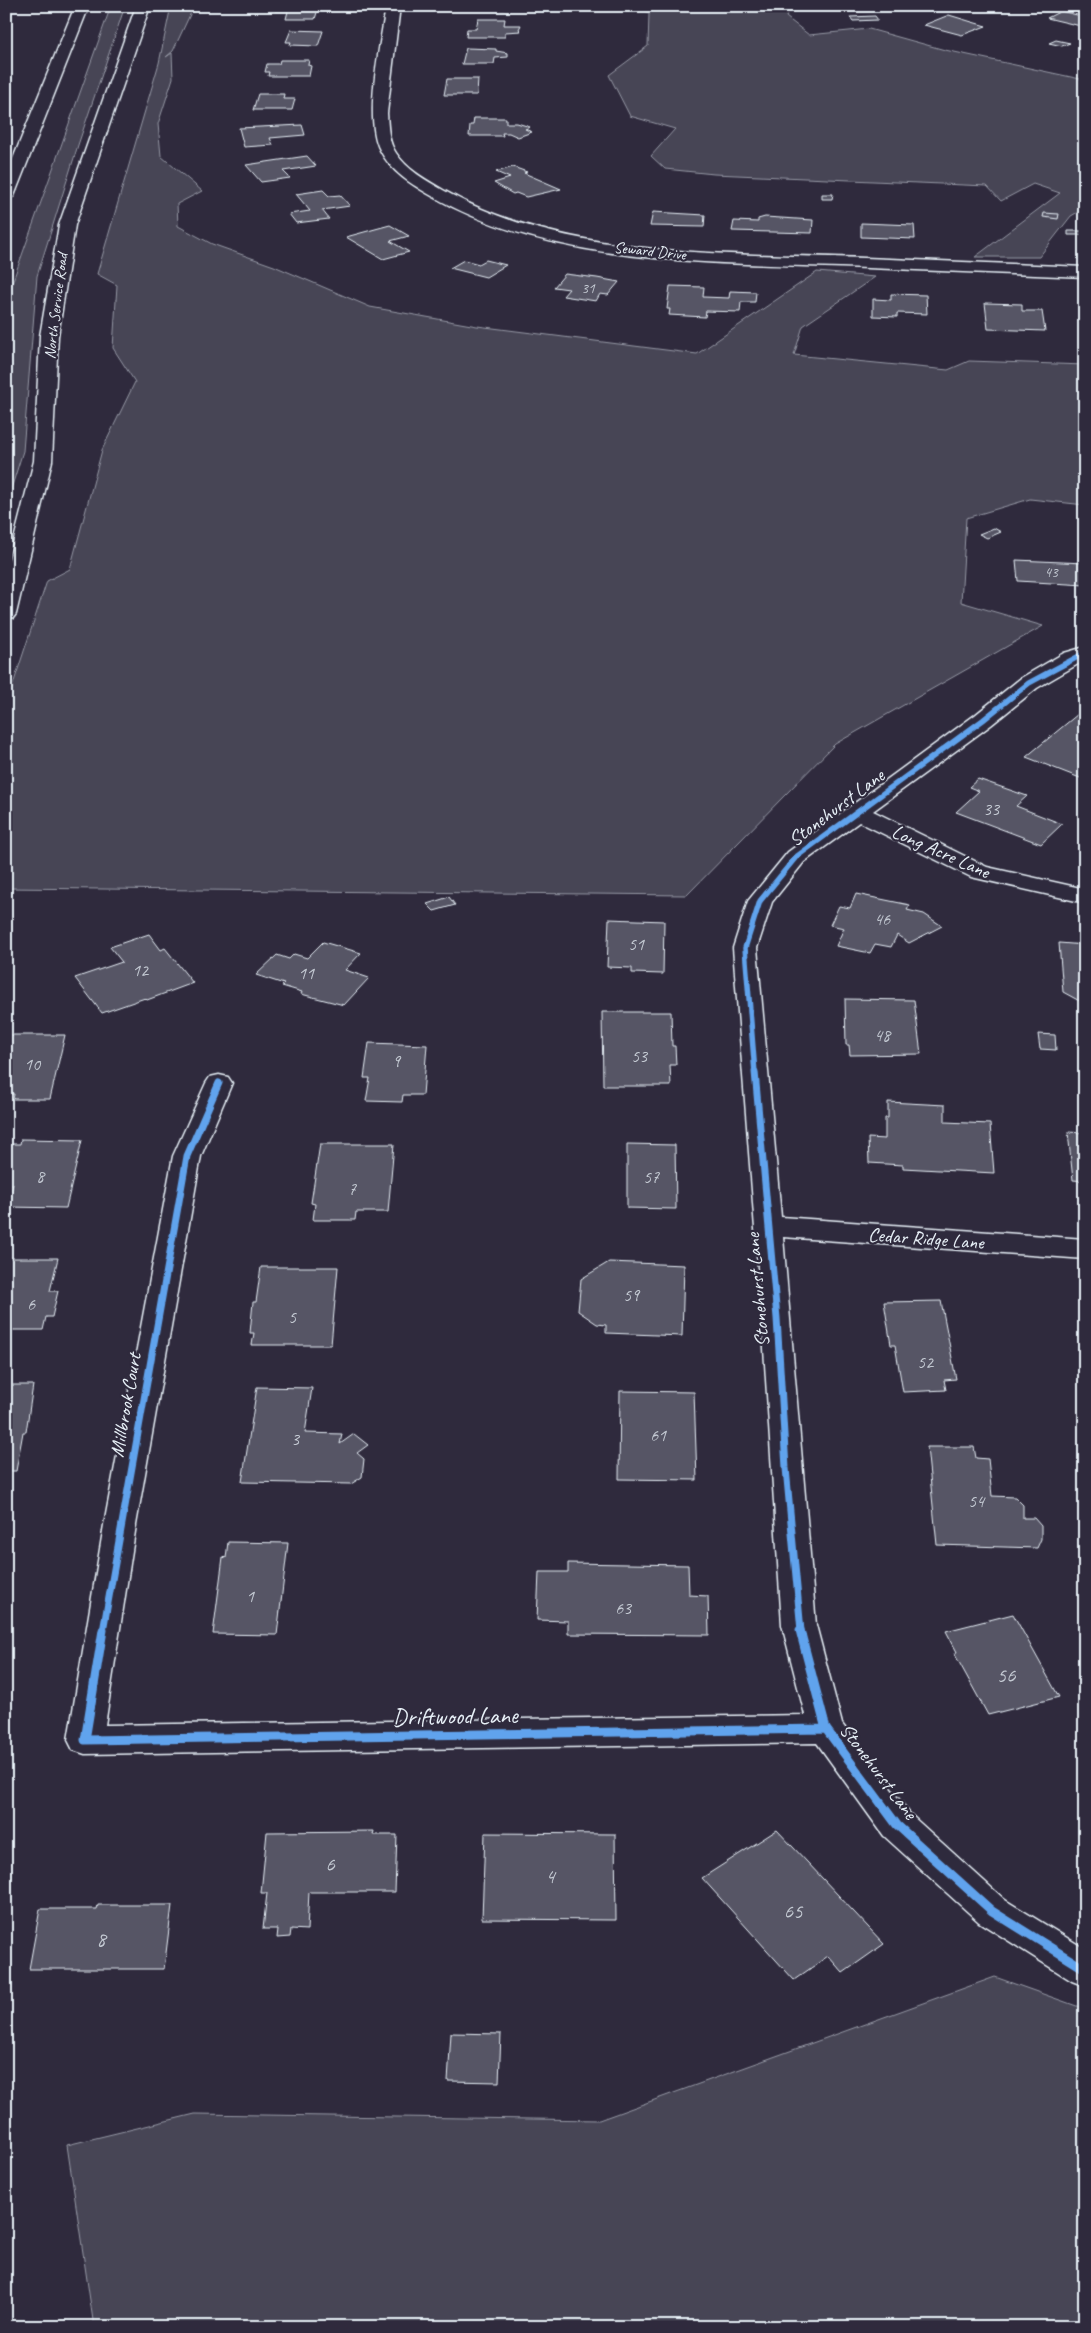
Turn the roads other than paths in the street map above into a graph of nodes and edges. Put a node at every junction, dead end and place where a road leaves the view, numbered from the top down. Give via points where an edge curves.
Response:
1 (82, 6) edge
2 (143, 6) edge
3 (393, 6) edge
4 (6, 196) edge
5 (1085, 272) edge
6 (6, 614) edge
7 (1085, 653) edge
8 (857, 812) junction
9 (1085, 896) edge
10 (219, 1083) dead end
11 (768, 1226) junction
12 (1085, 1249) edge
13 (826, 1729) junction
14 (85, 1740) joint
15 (1085, 1969) edge

1 - 4 main road
2 - 6 main road, North Service Road via 66,226 49,336 43,461
3 - 5 main road, Seward Drive via 380,105 383,141 402,170 442,200 496,222 563,239 638,250
7 - 8 main road, Stonehurst Lane via 1029,682 983,720
8 - 9 main road, Long Acre Lane via 979,872
8 - 11 main road, Stonehurst Lane via 796,857 760,901 746,948
10 - 14 main road, Millbrook Court via 187,1156 120,1525
11 - 12 main road, Cedar Ridge Lane
11 - 13 main road, Stonehurst Lane via 799,1625
13 - 14 main road, Driftwood Lane
13 - 15 main road, Stonehurst Lane via 897,1825 992,1911

